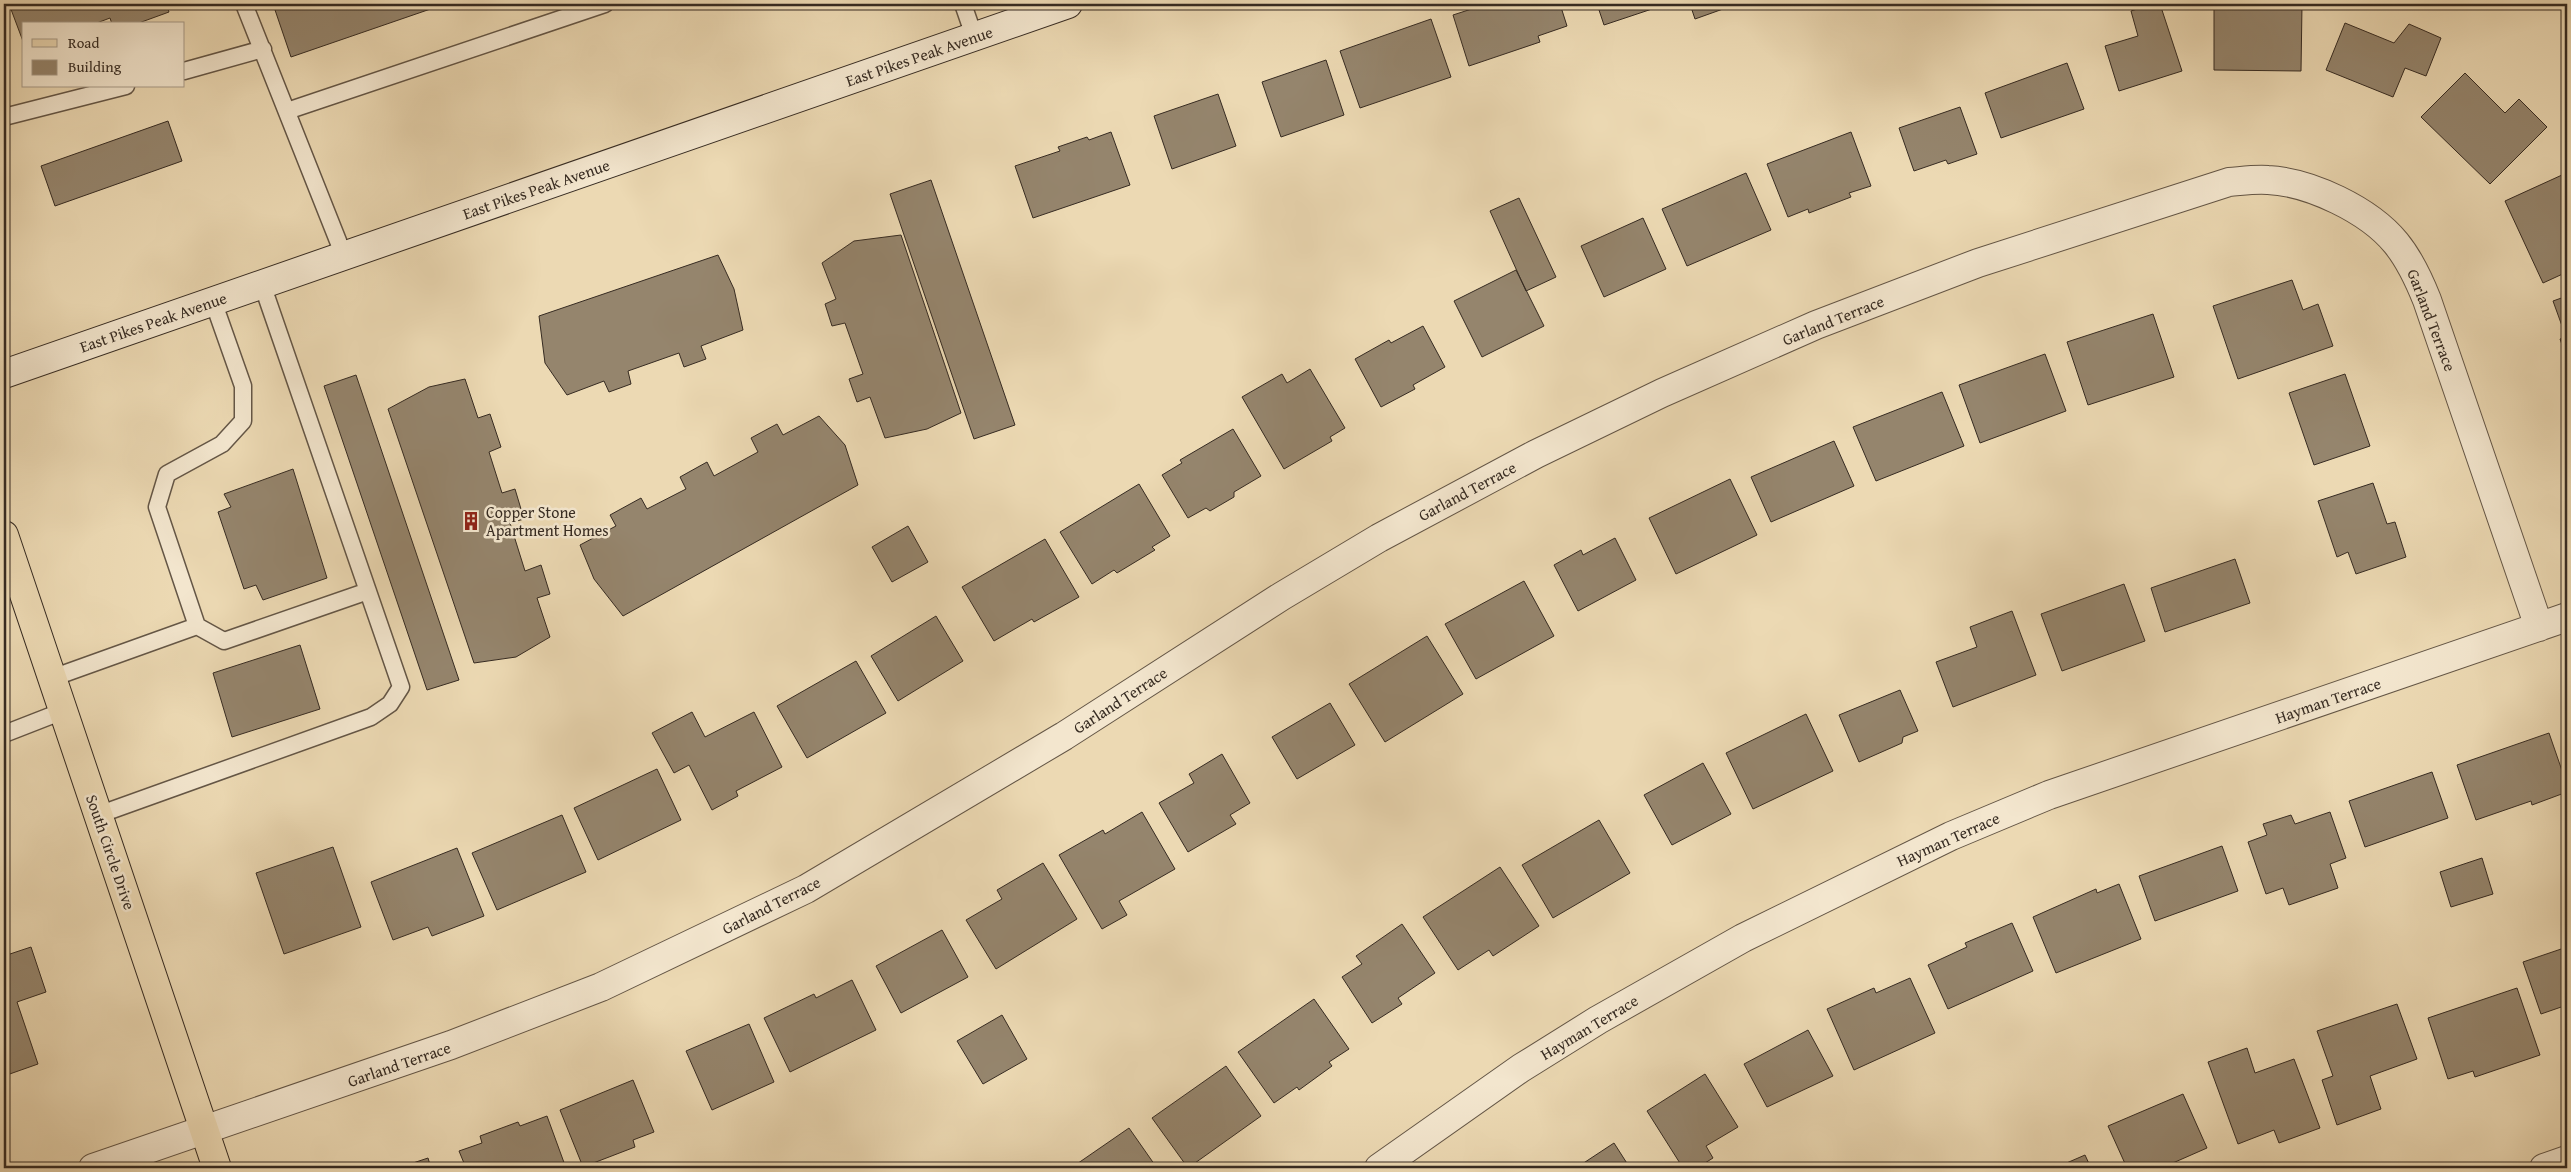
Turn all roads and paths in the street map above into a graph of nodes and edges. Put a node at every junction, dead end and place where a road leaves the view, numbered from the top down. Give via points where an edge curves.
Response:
1 (244, 4) edge
2 (605, 4) edge
3 (963, 4) edge
4 (1068, 4) edge
5 (974, 36) junction
6 (263, 50) junction
7 (185, 71) edge
8 (118, 88) edge
9 (287, 111) junction
10 (4, 117) edge
11 (344, 256) junction
12 (262, 284) junction
13 (213, 301) junction
14 (4, 374) edge
15 (4, 535) edge
16 (368, 591) junction
17 (2567, 617) edge
18 (197, 626) junction
19 (2539, 627) junction
20 (52, 678) junction
21 (63, 711) junction
22 (4, 734) edge
23 (98, 814) junction
24 (205, 1131) junction
25 (2567, 1160) edge
26 (93, 1168) edge
27 (217, 1168) edge
28 (1379, 1168) edge
29 (2544, 1168) edge

1 - 6 lane
2 - 9 lane
3 - 5 lane
4 - 5 street, East Pikes Peak Avenue
5 - 11 street, East Pikes Peak Avenue
6 - 7 lane
6 - 9 lane
8 - 10 lane
9 - 11 lane
11 - 12 street, East Pikes Peak Avenue
12 - 13 street, East Pikes Peak Avenue
12 - 16 lane
13 - 14 street, East Pikes Peak Avenue
13 - 18 lane via 243,386 243,421 222,444 167,474 157,507
15 - 20 main road, South Circle Drive
16 - 18 lane via 224,641
16 - 23 lane via 401,687 390,704 371,717
17 - 19 street, Hayman Terrace
18 - 20 lane
19 - 24 street, Garland Terrace via 2428,300 2414,269 2400,249 2370,219 2342,202 2308,189 2268,180 2229,182 1978,262 1816,325 1653,397 1536,454 1380,538 1282,596 1064,736 806,890 601,987 451,1045
19 - 28 street, Hayman Terrace via 2049,795 1951,836 1743,938 1606,1015 1521,1068
20 - 21 main road, South Circle Drive
21 - 22 lane
21 - 23 main road, South Circle Drive
23 - 24 main road, South Circle Drive
24 - 26 street, Garland Terrace
24 - 27 main road, South Circle Drive
25 - 29 street

